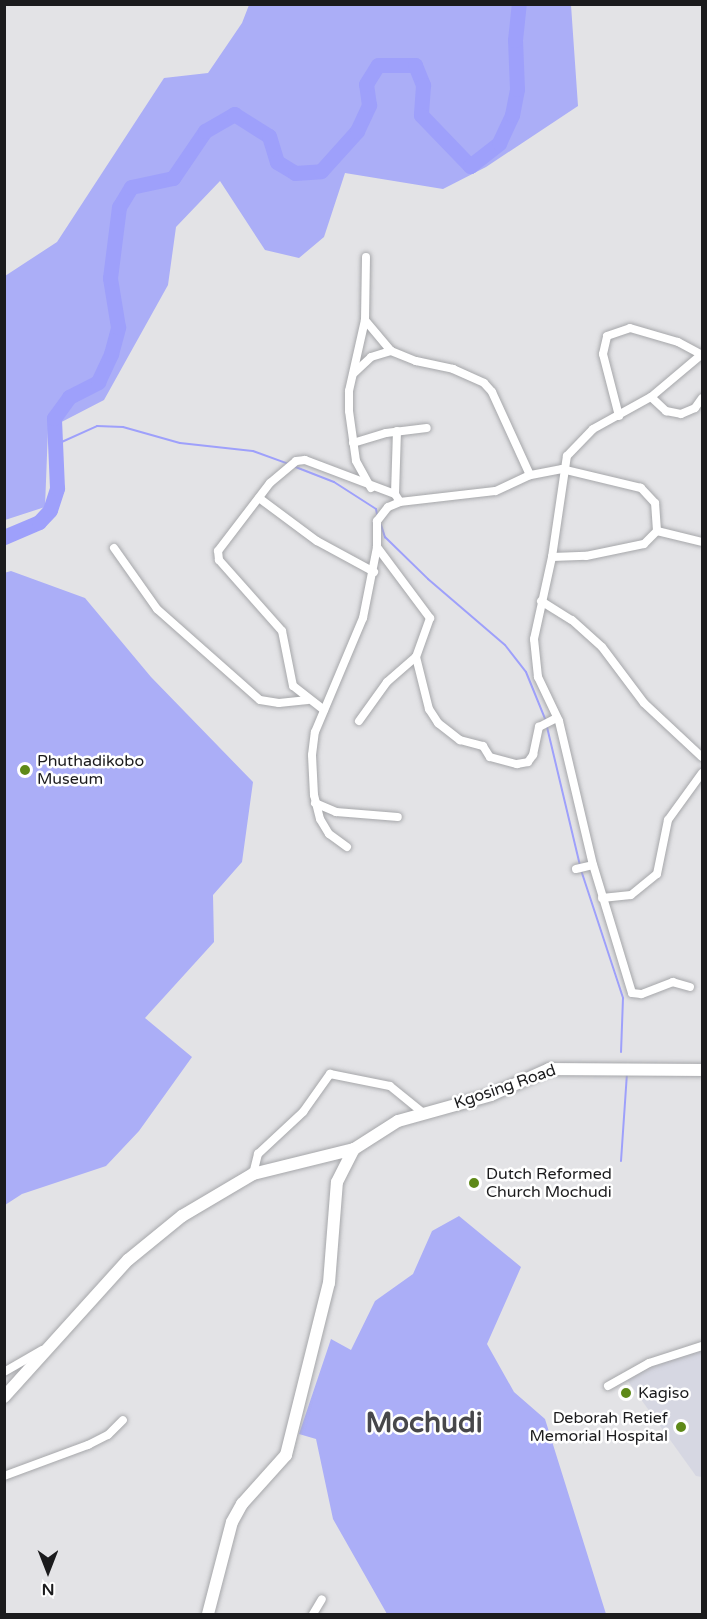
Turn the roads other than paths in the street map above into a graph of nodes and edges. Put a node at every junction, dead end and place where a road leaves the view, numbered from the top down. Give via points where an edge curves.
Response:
1 (366, 257) dead end
2 (365, 320) junction
3 (391, 351) junction
4 (702, 355) edge
5 (354, 373) junction
6 (651, 397) junction
7 (702, 398) edge
8 (619, 416) junction
9 (427, 428) dead end
10 (397, 431) junction
11 (353, 443) junction
12 (562, 469) junction
13 (530, 475) junction
14 (371, 488) junction
15 (259, 498) junction
16 (397, 498) junction
17 (657, 531) junction
18 (702, 542) edge
19 (377, 547) junction
20 (114, 548) dead end
21 (552, 557) junction
22 (374, 572) junction
23 (541, 601) junction
24 (416, 657) junction
25 (308, 700) junction
26 (324, 710) junction
27 (554, 719) junction
28 (358, 721) dead end
29 (702, 757) edge
30 (702, 773) edge
31 (315, 803) junction
32 (398, 817) dead end
33 (347, 847) dead end
34 (590, 866) junction
35 (576, 869) dead end
36 (602, 898) junction
37 (690, 987) dead end
38 (702, 1070) edge
39 (422, 1112) junction
40 (354, 1149) junction
41 (253, 1174) junction
42 (702, 1347) edge
43 (45, 1348) junction
44 (4, 1372) edge
45 (608, 1386) dead end
46 (4, 1397) edge
47 (123, 1420) dead end
48 (4, 1476) edge
49 (322, 1599) dead end
50 (208, 1614) edge
51 (313, 1614) edge

1 - 2 street
2 - 3 street
2 - 5 street
3 - 5 street via 370,357
3 - 13 street via 476,377 484,383 492,392
4 - 6 street
4 - 8 street via 678,342 630,328 607,336 603,354
5 - 11 street via 349,391
6 - 7 street via 666,411 681,414 695,408
6 - 8 street
8 - 12 street via 578,441
9 - 10 street
10 - 11 street
10 - 16 street
11 - 14 street via 361,473
12 - 13 street
12 - 17 street via 641,488 655,503
12 - 21 street
13 - 16 street via 495,491
14 - 15 street via 305,460 288,464
14 - 16 street
15 - 22 street via 317,541
15 - 25 street via 219,548 218,557 282,631 291,682
16 - 19 street via 376,521
17 - 18 street
17 - 21 street via 644,544 618,551
19 - 22 street
19 - 24 street via 430,618
20 - 25 street via 157,609 260,700
21 - 23 street
22 - 26 street via 363,618
23 - 27 street via 534,658
23 - 29 street via 572,620 602,646 644,703
24 - 27 street via 429,709 438,723 451,735 483,746 490,757 518,764 528,762 541,725
24 - 28 street via 387,682
25 - 26 street
26 - 31 street via 312,755
27 - 34 street
30 - 36 street via 669,820 657,874 631,895
31 - 32 street via 336,812
31 - 33 street via 329,834
34 - 35 street
34 - 36 street
36 - 37 street via 632,993 673,982
38 - 39 street, Kgosing Road via 562,1067 538,1072 477,1100
39 - 40 street, Kgosing Road via 378,1131
39 - 41 street via 390,1086 330,1074 303,1112 258,1154
40 - 41 street
40 - 50 street via 337,1182 329,1283 286,1455 242,1504 232,1522
41 - 43 street via 182,1216 128,1260
42 - 45 street via 649,1364
43 - 44 street
43 - 46 street
47 - 48 street via 108,1435 87,1445
49 - 51 street

